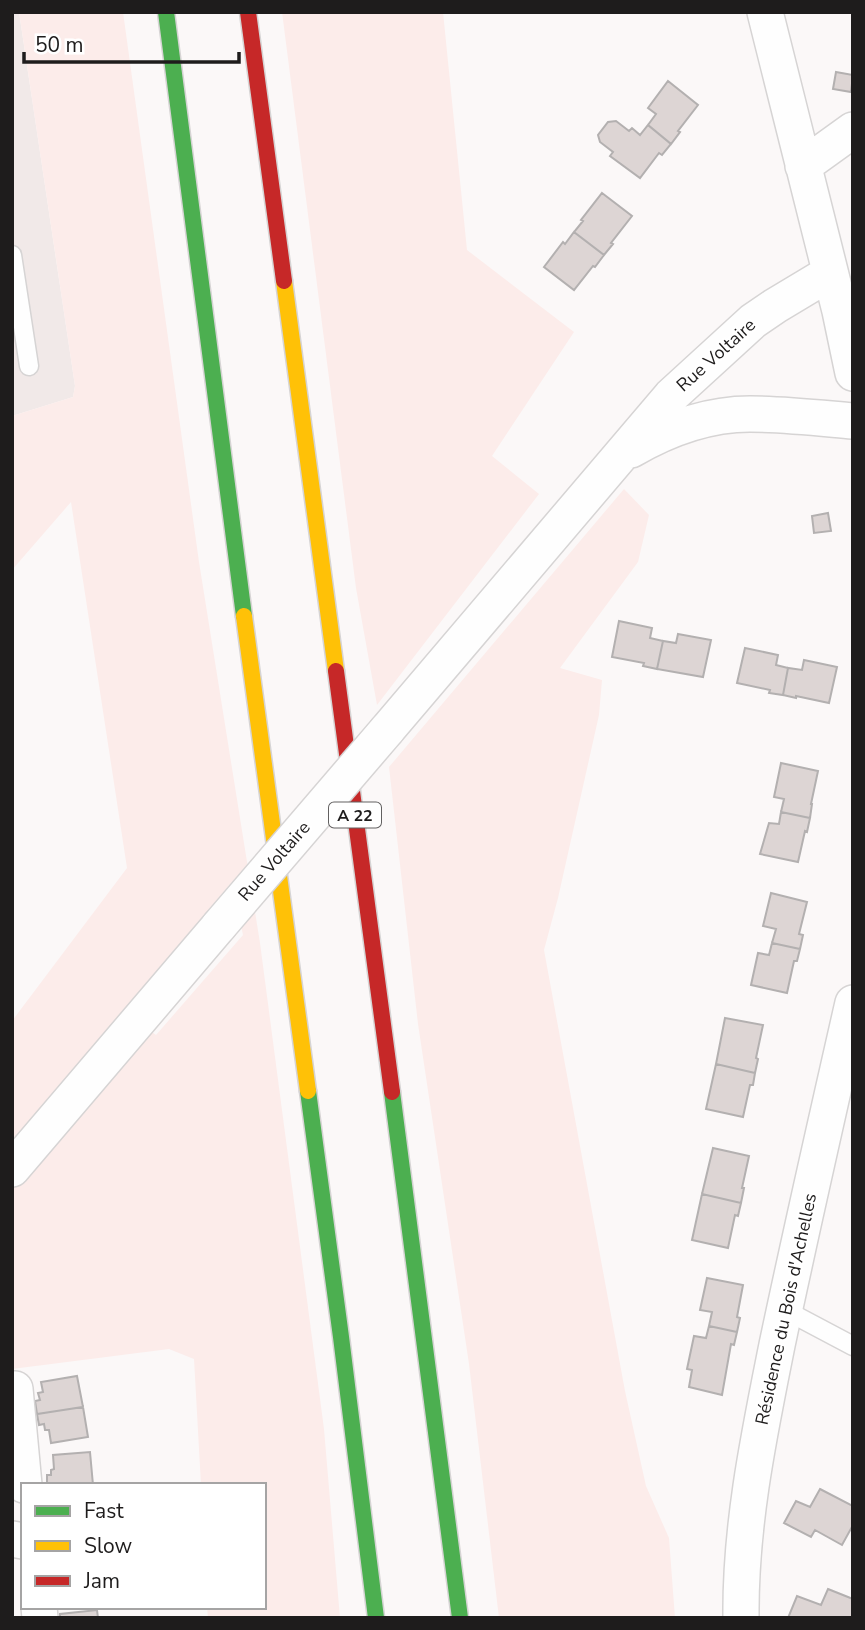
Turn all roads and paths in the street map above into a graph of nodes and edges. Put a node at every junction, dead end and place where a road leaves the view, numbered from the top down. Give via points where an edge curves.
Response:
1 (166, 12) edge
2 (248, 12) edge
3 (765, 12) edge
4 (853, 130) edge
5 (803, 166) junction
6 (12, 255) edge
7 (830, 273) junction
8 (29, 366) dead end
9 (853, 373) edge
10 (853, 421) edge
11 (619, 456) junction
12 (853, 1003) edge
13 (12, 1169) edge
14 (785, 1310) junction
15 (853, 1346) edge
16 (15, 1389) dead end
17 (24, 1483) edge
18 (376, 1618) edge
19 (460, 1618) edge
20 (741, 1618) edge

1 - 18 highway
2 - 19 highway, A 22
3 - 5 street
4 - 5 street
5 - 7 street
6 - 8 lane
7 - 9 street
7 - 11 street, Rue Voltaire via 753,321 671,396
10 - 11 street, Rue Voltaire via 727,415 664,433
11 - 13 street, Rue Voltaire, bridge
12 - 14 street, Résidence du Bois d'Achelles
14 - 15 lane
14 - 20 street, Résidence du Bois d'Achelles via 751,1482
16 - 17 street

